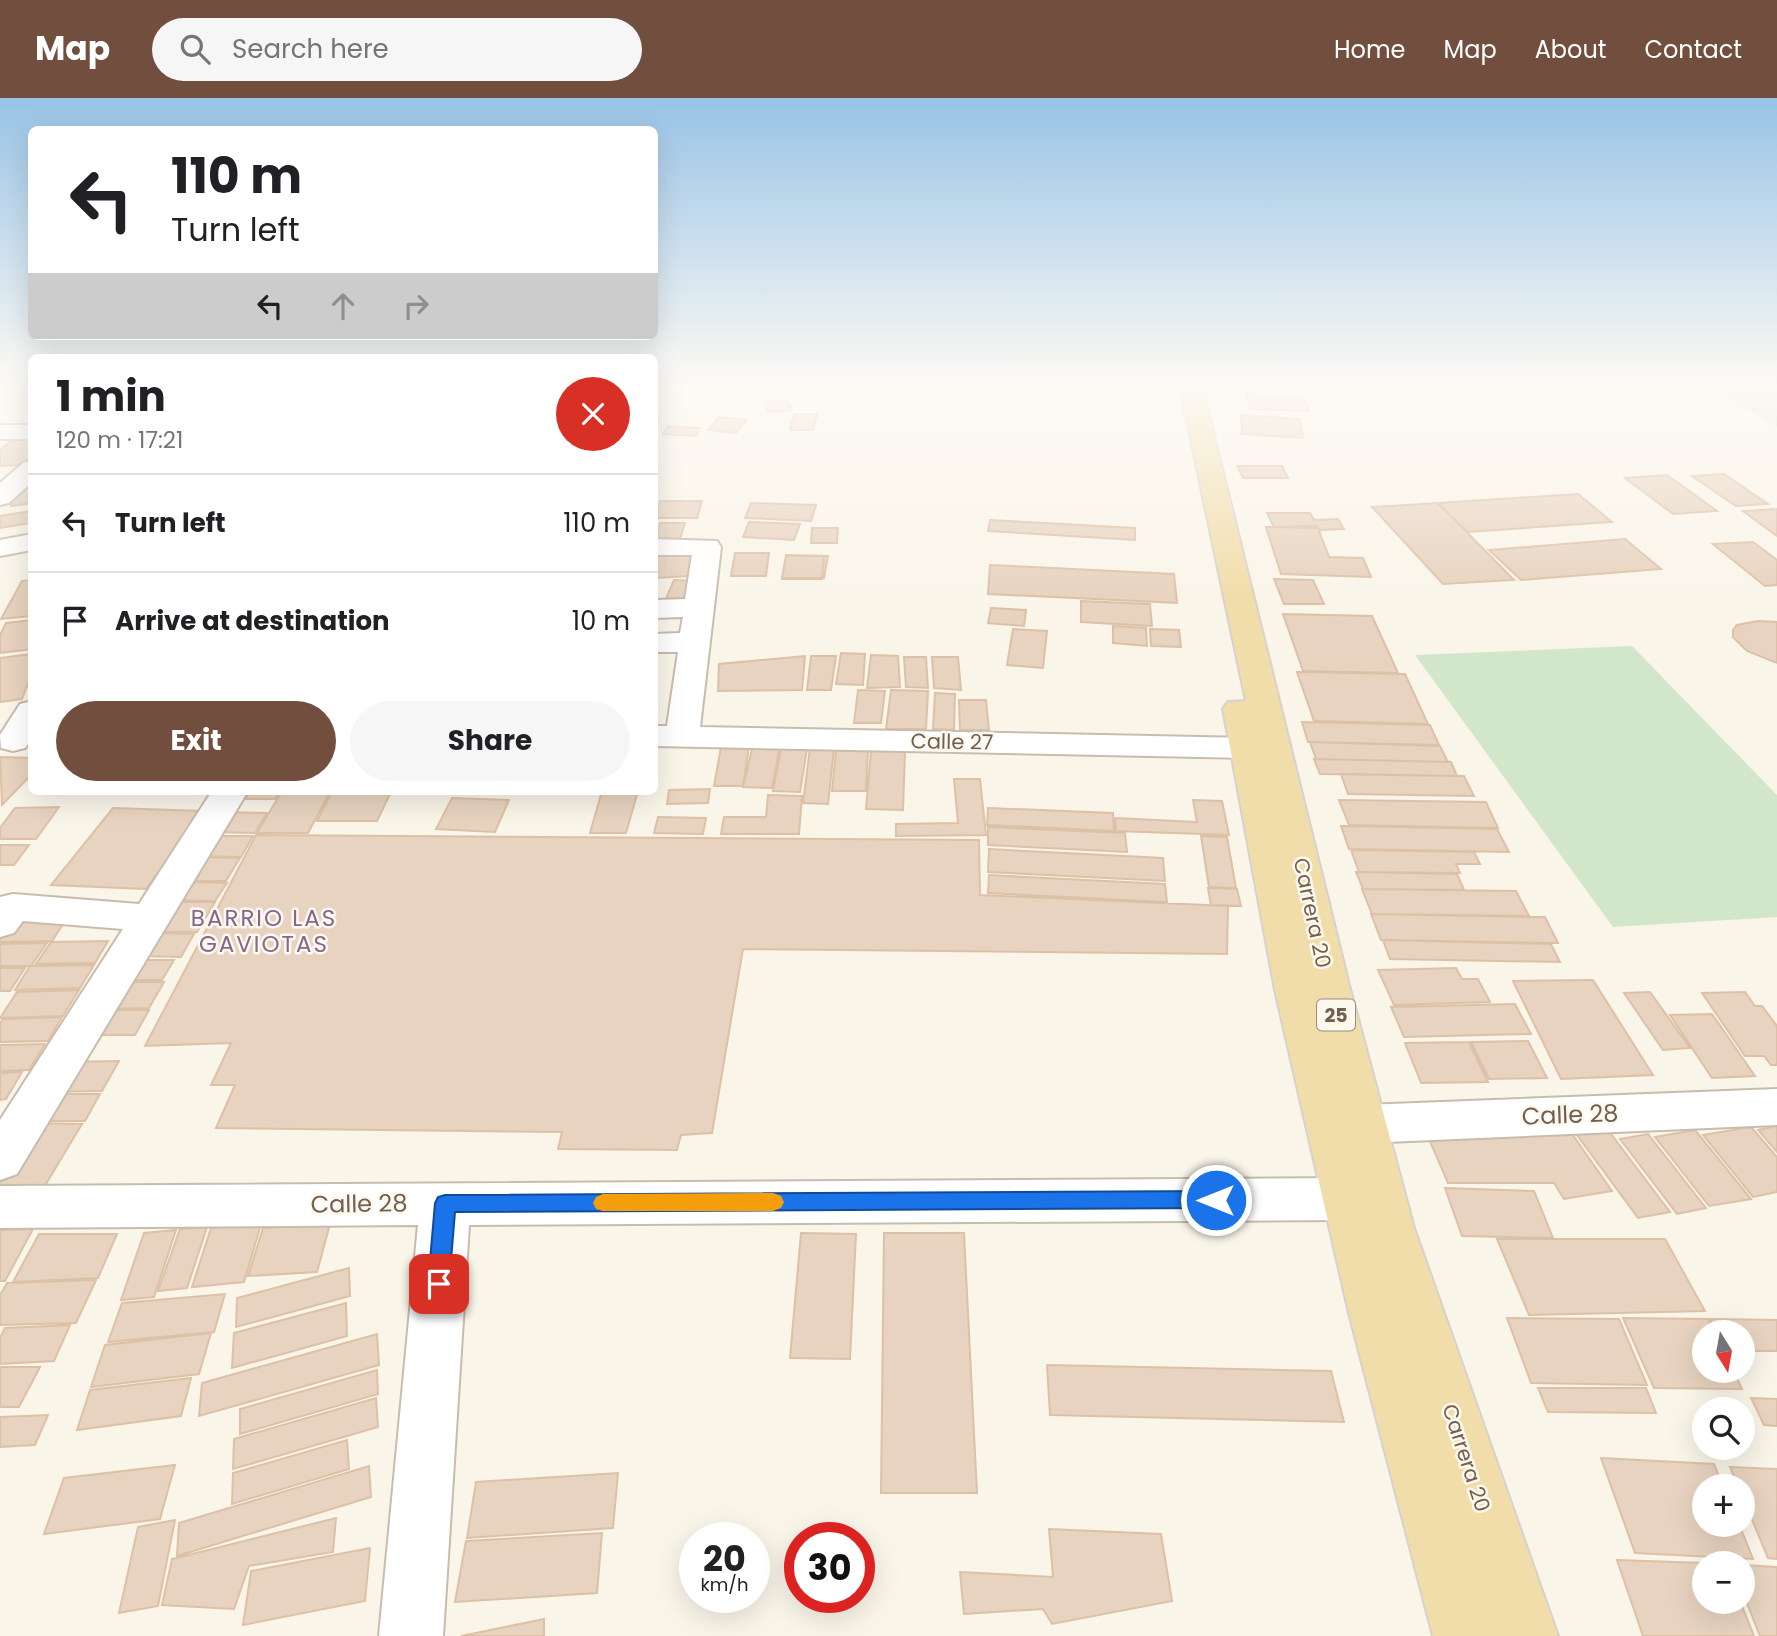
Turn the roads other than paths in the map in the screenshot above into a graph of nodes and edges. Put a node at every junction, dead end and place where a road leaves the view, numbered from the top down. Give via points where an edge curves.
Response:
1 (1185, 455) edge
2 (1206, 455) edge
3 (28, 472) edge
4 (0, 497) edge
5 (28, 543) edge
6 (658, 547) edge
7 (0, 548) edge
8 (699, 608) junction
9 (658, 609) edge
10 (695, 642) junction
11 (658, 643) edge
12 (28, 718) edge
13 (668, 736) edge
14 (15, 741) edge
15 (1248, 748) junction
16 (227, 795) edge
17 (149, 918) junction
18 (0, 923) edge
19 (1777, 1107) edge
20 (1364, 1124) junction
21 (0, 1160) edge
22 (1347, 1199) junction
23 (445, 1203) junction
24 (0, 1207) edge
25 (411, 1636) edge
26 (1465, 1636) edge
27 (1527, 1636) edge

1 - 15 main road, Carrera 20 / 25
2 - 20 main road, Carrera 20 / 25
3 - 4 street
5 - 7 street
6 - 8 street via 707,547
8 - 9 street
8 - 10 street
10 - 11 street
10 - 13 street
12 - 14 street
13 - 15 street, Calle 27
15 - 22 main road, Carrera 20 / 25 via 1296,990
16 - 17 street
17 - 18 street via 13,907
17 - 21 street
19 - 20 street, Calle 28
20 - 27 main road, Carrera 20 / 25 via 1389,1228
22 - 23 street, Calle 28
22 - 26 main road, Carrera 20 / 25
23 - 24 street, Calle 28
23 - 25 street

